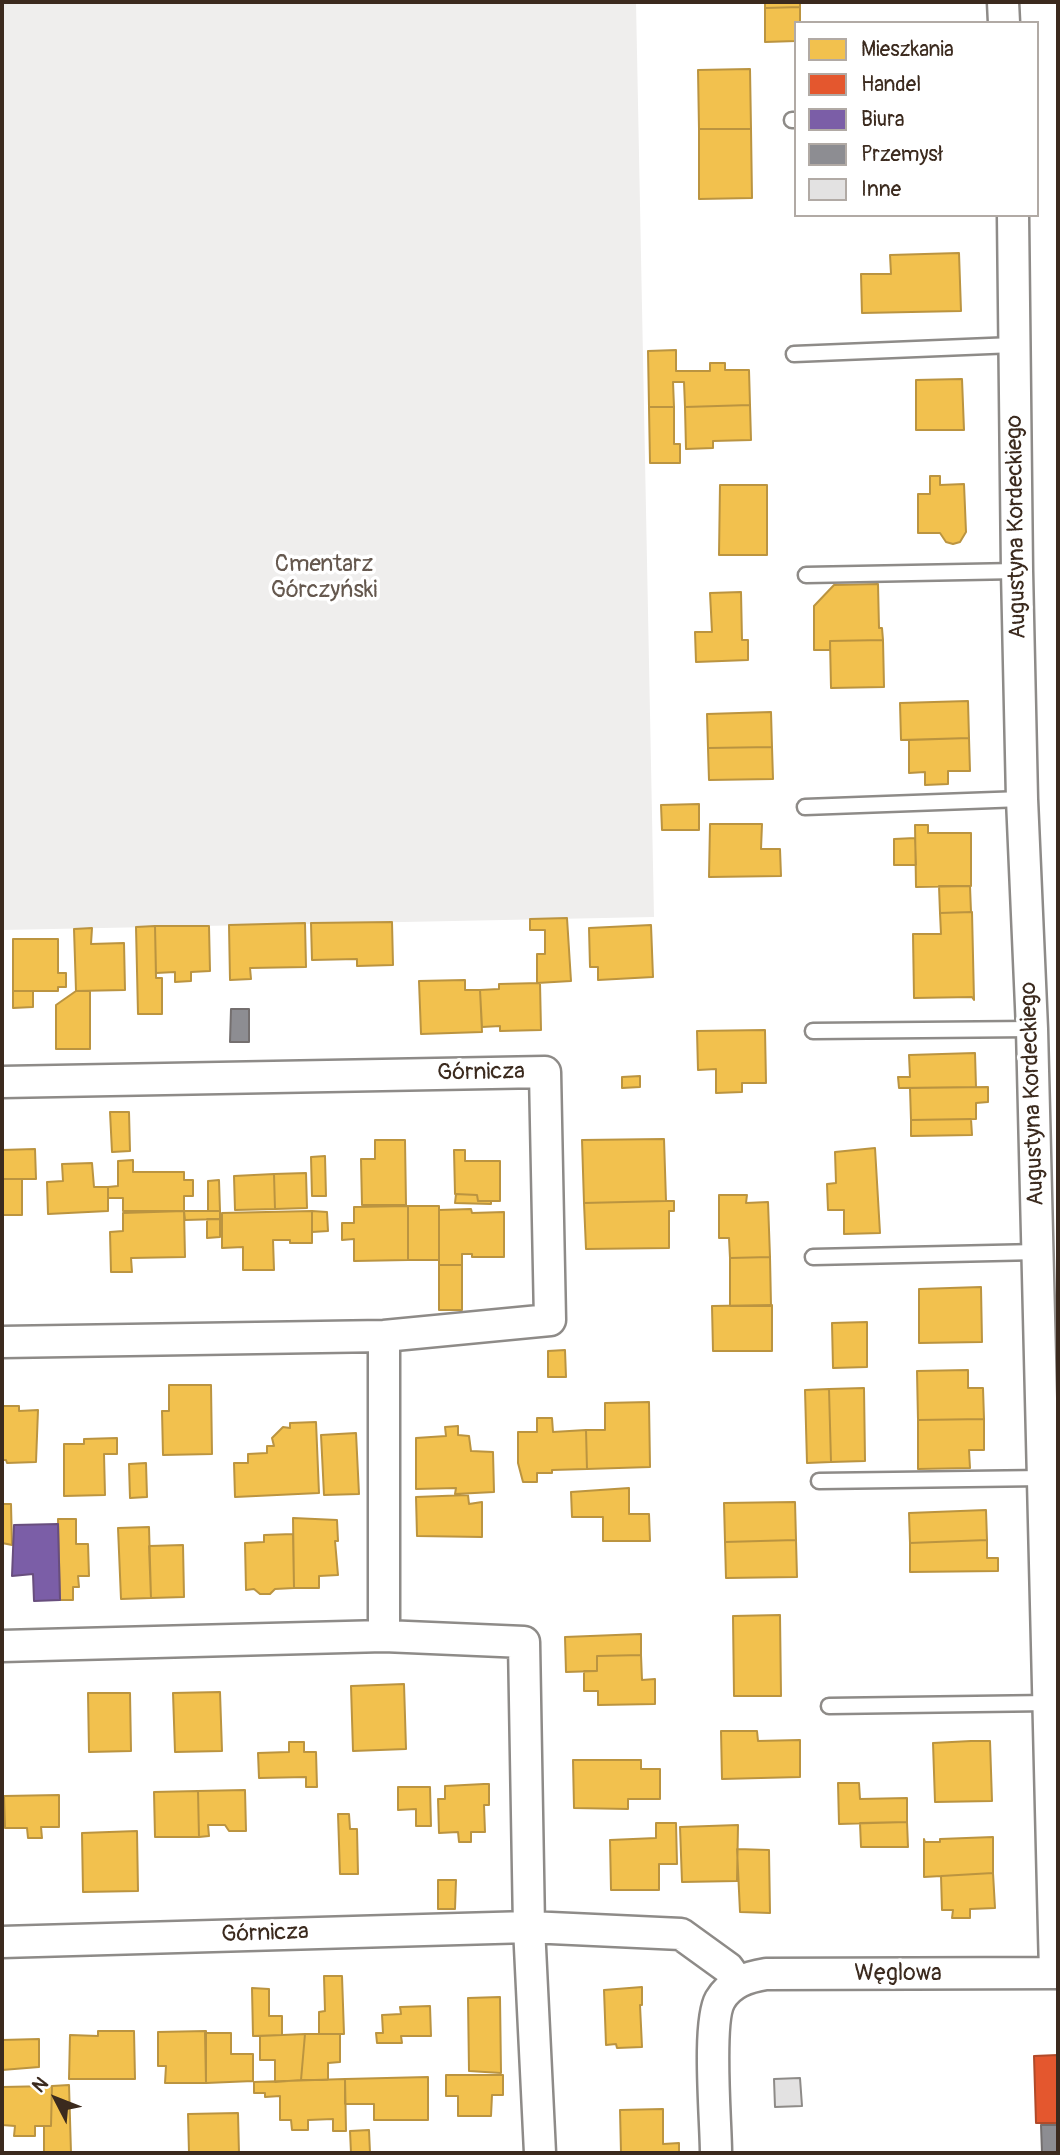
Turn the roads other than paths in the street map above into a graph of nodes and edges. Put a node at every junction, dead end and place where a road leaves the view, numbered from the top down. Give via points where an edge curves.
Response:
1 (1003, 2) edge
2 (1004, 21) edge
3 (1013, 217) edge
4 (1014, 345) junction
5 (794, 354) dead end
6 (1017, 571) junction
7 (806, 575) dead end
8 (1022, 799) junction
9 (805, 807) dead end
10 (1032, 1029) junction
11 (813, 1031) dead end
12 (2, 1083) edge
13 (1038, 1251) junction
14 (813, 1257) dead end
15 (384, 1336) junction
16 (2, 1342) edge
17 (1043, 1478) junction
18 (819, 1481) dead end
19 (384, 1636) junction
20 (2, 1646) edge
21 (1049, 1703) junction
22 (829, 1706) dead end
23 (529, 1927) junction
24 (2, 1942) edge
25 (1057, 1973) edge
26 (738, 1982) junction
27 (540, 2153) edge
28 (716, 2153) edge

1 - 2 street
3 - 4 street, Augustyna Kordeckiego
4 - 5 lane
4 - 6 street, Augustyna Kordeckiego
6 - 7 lane
6 - 8 street, Augustyna Kordeckiego
8 - 9 lane
8 - 10 street, Augustyna Kordeckiego
10 - 11 lane
10 - 13 street, Augustyna Kordeckiego
12 - 15 street, Górnicza via 544,1072 550,1320
13 - 14 lane
13 - 17 street, Augustyna Kordeckiego
15 - 16 street, Górnicza
15 - 19 street
17 - 18 lane
17 - 21 street, Augustyna Kordeckiego
19 - 20 street
19 - 23 street via 524,1642
21 - 22 lane
21 - 25 street, Augustyna Kordeckiego
23 - 24 street, Górnicza
23 - 26 street, Górnicza via 681,1934 728,1968
23 - 27 street
25 - 26 street, Węglowa via 766,1974
26 - 28 street via 719,2001 713,2025

